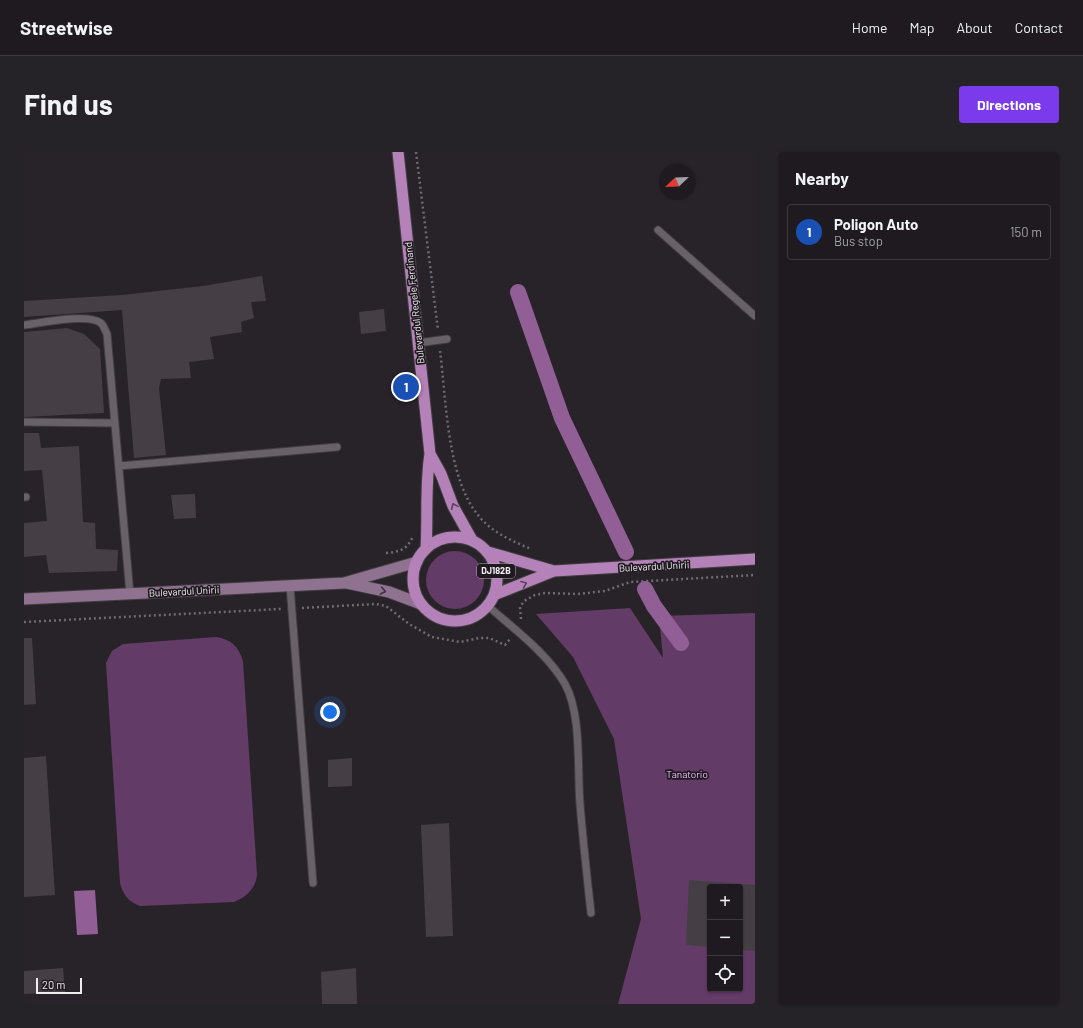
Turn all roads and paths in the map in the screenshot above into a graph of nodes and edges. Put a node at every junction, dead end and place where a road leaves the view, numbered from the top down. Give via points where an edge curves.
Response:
1 (398, 152) edge
2 (416, 152) edge
3 (658, 230) dead end
4 (755, 316) edge
5 (24, 325) edge
6 (439, 338) dead end
7 (447, 339) dead end
8 (418, 343) junction
9 (440, 346) dead end
10 (24, 422) edge
11 (115, 423) junction
12 (337, 447) dead end
13 (430, 454) junction
14 (119, 466) junction
15 (414, 533) dead end
16 (472, 540) junction
17 (531, 549) dead end
18 (426, 550) junction
19 (488, 552) junction
20 (386, 553) dead end
21 (755, 559) edge
22 (417, 562) junction
23 (554, 571) junction
24 (755, 575) edge
25 (344, 583) junction
26 (290, 586) junction
27 (130, 594) junction
28 (494, 595) junction
29 (24, 599) edge
30 (421, 604) junction
31 (488, 606) junction
32 (291, 609) junction
33 (24, 622) edge
34 (516, 631) junction
35 (313, 884) dead end
36 (591, 913) dead end

1 - 8 main road, Bulevardul Regele Ferdinand
2 - 6 path
3 - 4 lane
5 - 11 lane via 84,319 102,324 107,334
7 - 8 lane
8 - 13 main road, Bulevardul Regele Ferdinand
9 - 17 path via 456,470 470,505 489,527 507,539
10 - 11 lane
11 - 14 lane
12 - 14 lane
16 -> 13 main road, Bulevardul Regele Ferdinand via 453,506
13 - 18 main road, Bulevardul Regele Ferdinand via 427,476
14 - 27 lane
15 - 20 path via 400,552
16 - 18 main road, DJ182B via 452,537 443,539
16 - 19 main road, DJ182B
18 - 22 main road, DJ182B
19 - 23 main road, Bulevardul Unirii / DJ182B
19 - 28 main road, DJ182B via 497,573
21 - 23 main road, Bulevardul Unirii / DJ182B
22 - 25 main road, Bulevardul Unirii / DJ182B
22 - 30 main road, DJ182B via 413,579
28 -> 23 main road, Bulevardul Unirii / DJ182B
24 - 34 path via 630,582 605,591 535,595 520,607 523,624
25 - 26 main road, Bulevardul Unirii / DJ182B
25 -> 30 main road, Bulevardul Unirii / DJ182B via 389,592
26 - 27 main road, Bulevardul Unirii / DJ182B
26 - 32 lane
27 - 29 main road, Bulevardul Unirii / DJ182B
28 - 31 main road, DJ182B
30 - 31 main road, DJ182B via 438,618 449,621 470,619
31 - 34 lane
32 - 33 path
32 - 34 path via 376,604 386,606 422,632 447,641 489,638 505,645
32 - 35 lane
34 - 36 lane via 553,667 565,684 573,703

